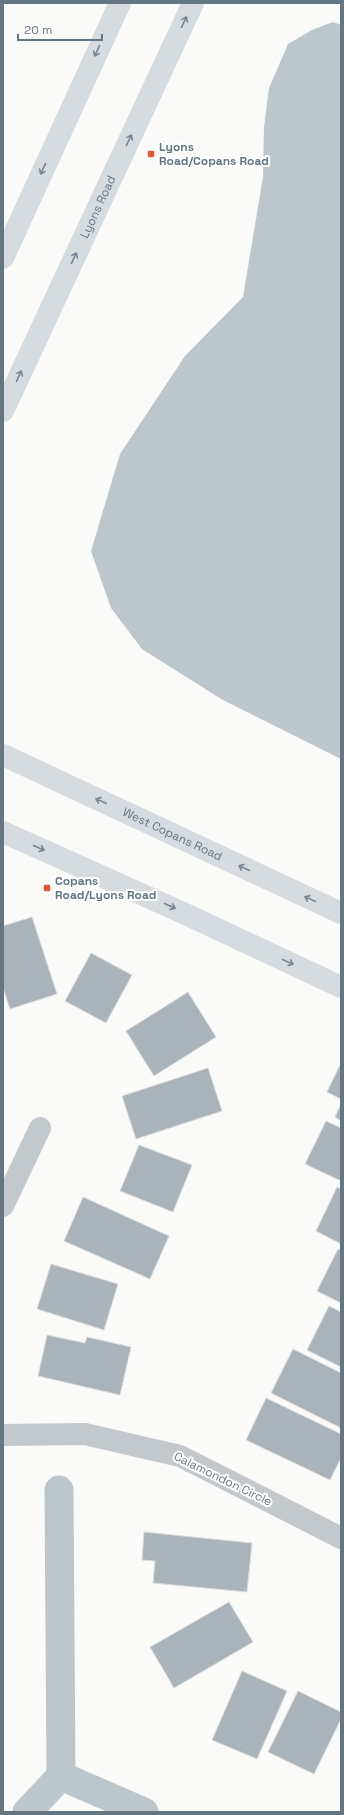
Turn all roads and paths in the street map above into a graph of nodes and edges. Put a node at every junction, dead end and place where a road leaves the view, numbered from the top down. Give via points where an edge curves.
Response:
1 (120, 3) edge
2 (193, 3) edge
3 (3, 258) edge
4 (3, 411) edge
5 (3, 755) edge
6 (3, 832) edge
7 (341, 913) edge
8 (341, 987) edge
9 (40, 1128) dead end
10 (3, 1206) edge
11 (3, 1435) edge
12 (341, 1538) edge

1 -> 3 main road
4 -> 2 main road, Lyons Road
7 -> 5 main road, West Copans Road
6 -> 8 main road
9 - 10 street
11 - 12 street, Calamondon Circle via 85,1434 180,1456

